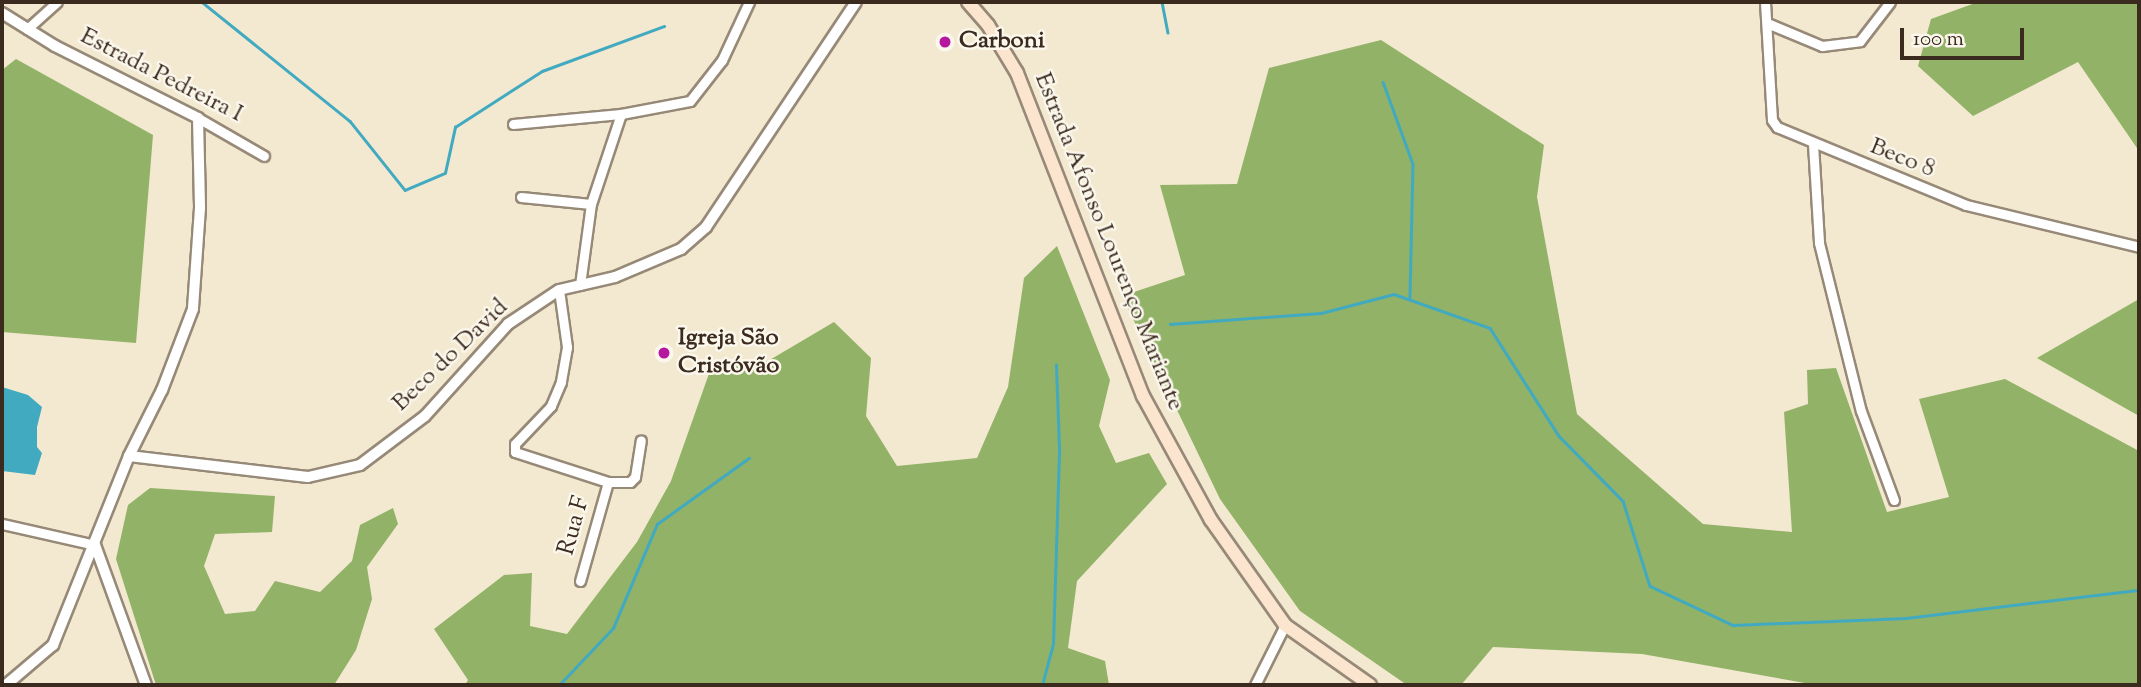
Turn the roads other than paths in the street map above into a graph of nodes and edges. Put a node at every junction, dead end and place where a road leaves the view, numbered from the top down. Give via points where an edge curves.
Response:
1 (57, 2) edge
2 (749, 2) edge
3 (856, 2) edge
4 (968, 2) edge
5 (1765, 2) edge
6 (1890, 2) edge
7 (2, 13) edge
8 (1767, 23) junction
9 (27, 29) junction
10 (621, 114) junction
11 (198, 118) junction
12 (513, 124) dead end
13 (1813, 144) junction
14 (264, 156) dead end
15 (521, 197) dead end
16 (591, 204) junction
17 (2139, 247) edge
18 (580, 285) junction
19 (559, 290) junction
20 (640, 440) dead end
21 (130, 456) junction
22 (608, 482) junction
23 (1894, 500) dead end
24 (2, 524) edge
25 (96, 545) junction
26 (580, 581) dead end
27 (1285, 625) junction
28 (5, 685) edge
29 (146, 685) edge
30 (1255, 685) edge
31 (1370, 685) edge

1 - 9 street
2 - 10 street via 722,60 690,102
3 - 18 street, Beco do David via 706,227 681,249 615,277
4 - 27 main road, Estrada Afonso Lourenço Mariante via 988,24 1017,73 1143,396 1211,520
5 - 8 street, Beco 8
6 - 8 street via 1860,41 1822,46
7 - 9 street, Estrada Pedreira I
8 - 13 street, Beco 8 via 1772,120 1777,127
9 - 11 street, Estrada Pedreira I
10 - 12 street
10 - 16 street
11 - 14 street, Estrada Pedreira I
11 - 21 street via 200,234 193,309
13 - 17 street, Beco 8 via 1966,205
13 - 23 street via 1819,243 1861,411
15 - 16 street
16 - 18 street
18 - 19 street, Beco do David
19 - 21 street, Beco do David via 508,324 425,416 360,465 308,477
19 - 22 street via 567,346 561,382 551,406 513,448
20 - 22 street via 634,481
21 - 25 street
22 - 26 street, Rua F
24 - 25 street
25 - 28 street via 53,645
25 - 29 street
27 - 30 street
27 - 31 main road, Estrada Afonso Lourenço Mariante

